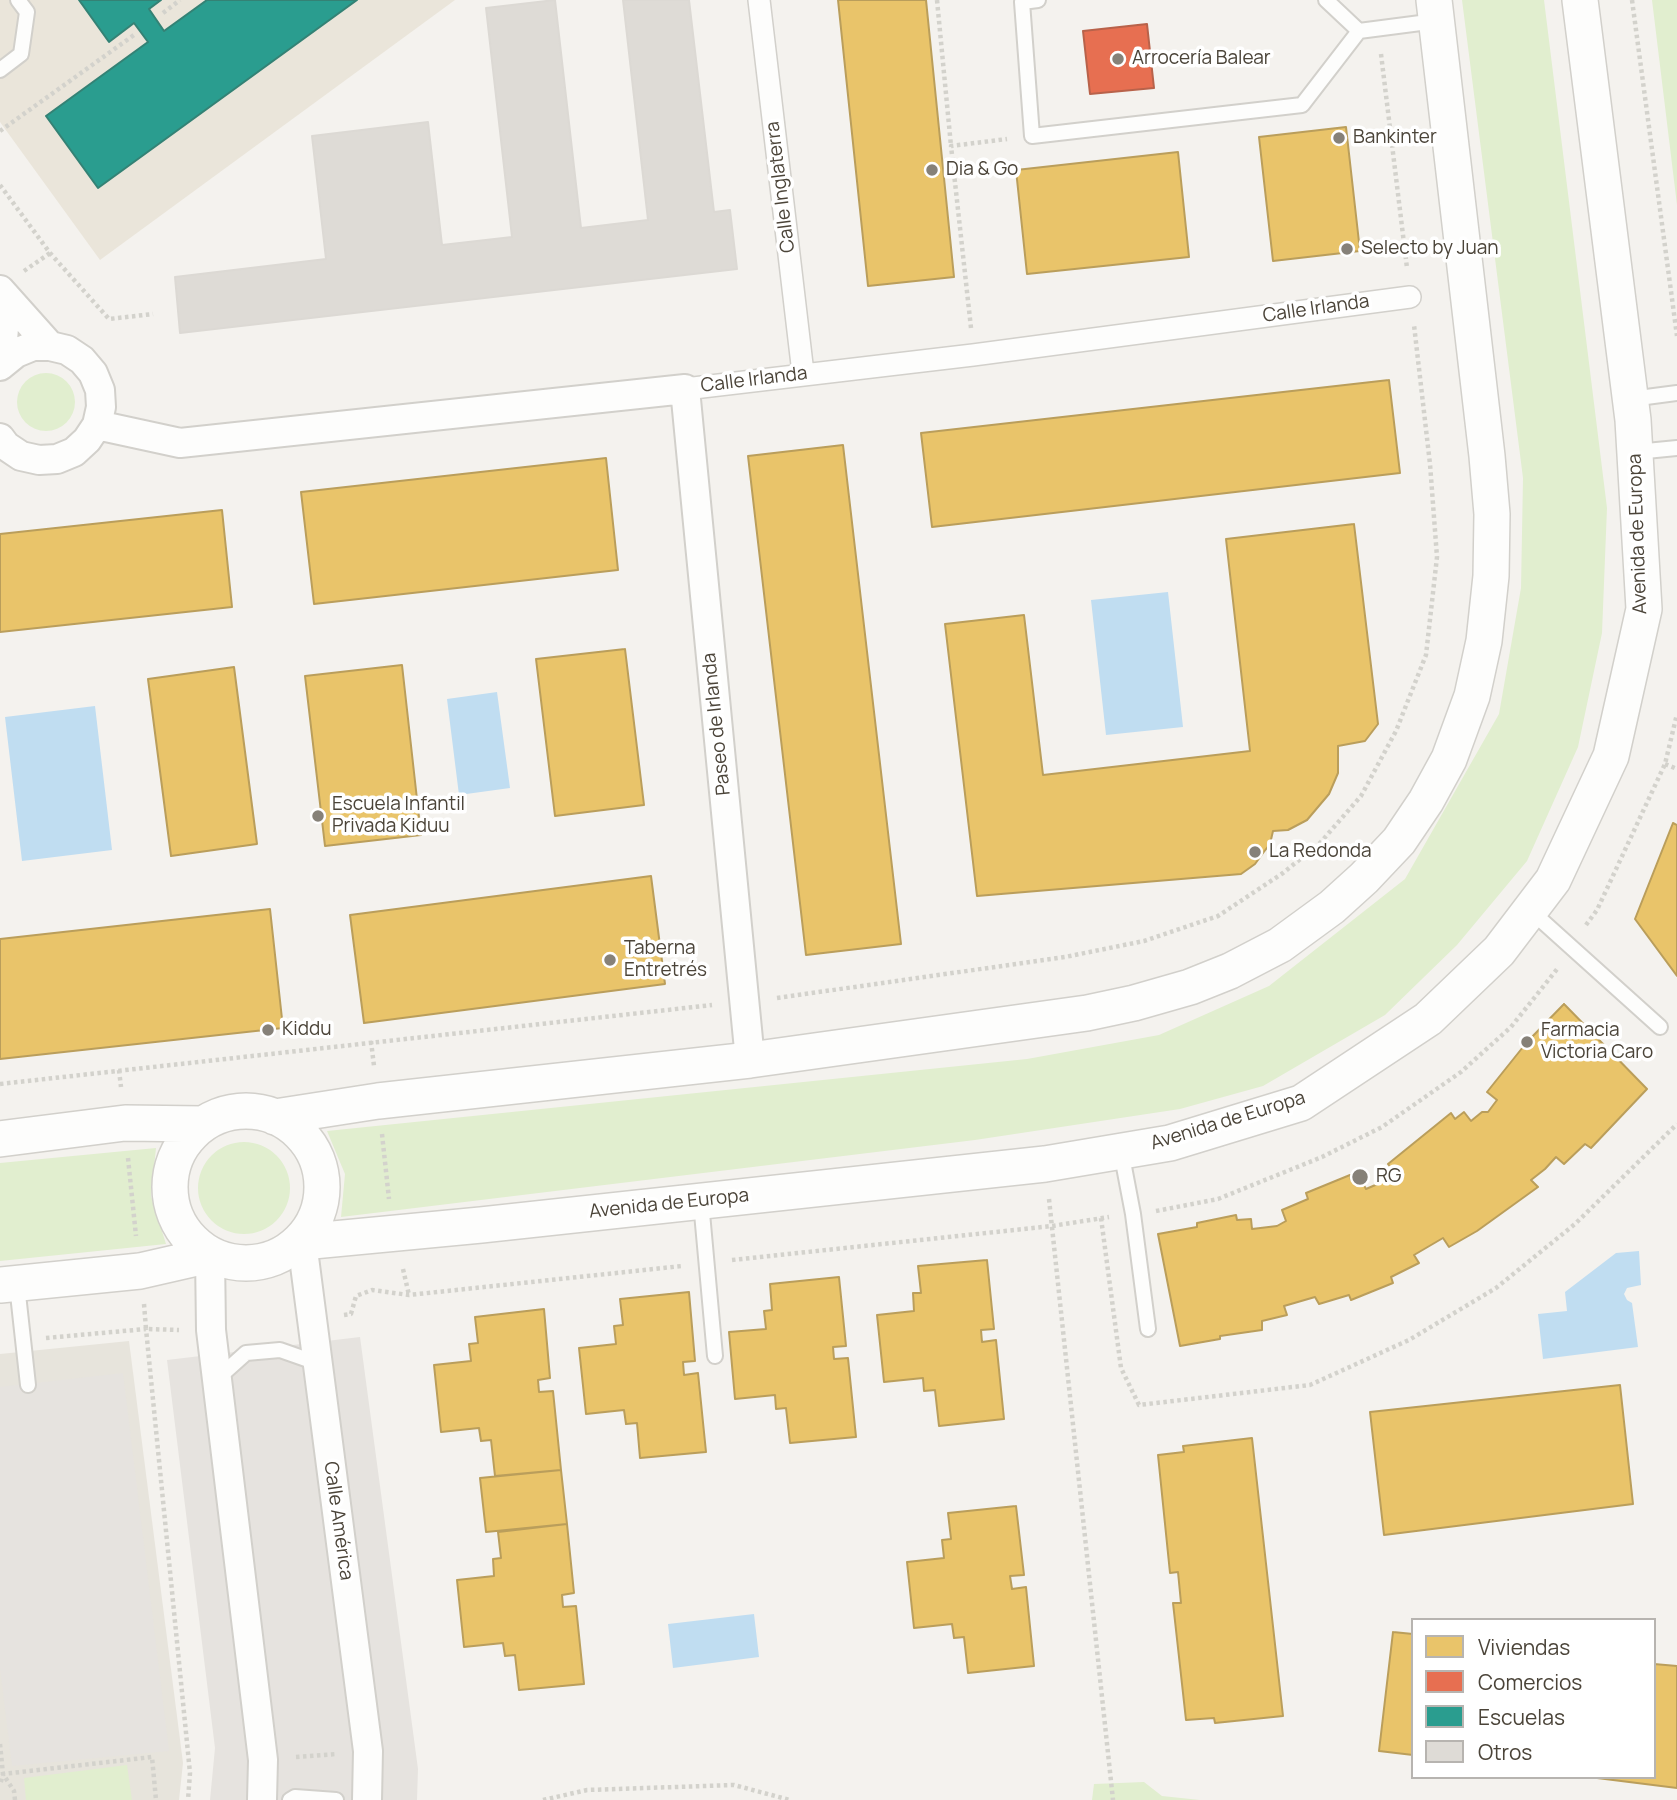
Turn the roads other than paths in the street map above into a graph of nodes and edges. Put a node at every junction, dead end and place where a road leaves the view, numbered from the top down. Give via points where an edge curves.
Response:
1 (18, 0) edge
2 (759, 0) edge
3 (1038, 0) edge
4 (1326, 0) edge
5 (1580, 0) edge
6 (1435, 10) edge
7 (1359, 31) junction
8 (0, 71) edge
9 (0, 290) edge
10 (1410, 297) road end
11 (0, 299) edge
12 (50, 346) junction
13 (1, 365) edge
14 (803, 373) junction
15 (685, 389) junction
16 (1677, 393) edge
17 (1631, 399) junction
18 (97, 425) junction
19 (0, 438) edge
20 (1677, 448) edge
21 (1636, 452) junction
22 (1530, 910) junction
23 (1660, 1027) dead end
24 (750, 1060) junction
25 (275, 1116) junction
26 (202, 1124) junction
27 (0, 1139) edge
28 (1121, 1151) junction
29 (701, 1201) junction
30 (302, 1242) junction
31 (210, 1255) junction
32 (8, 1284) edge
33 (1148, 1329) dead end
34 (715, 1356) dead end
35 (317, 1363) junction
36 (217, 1379) junction
37 (28, 1385) dead end
38 (262, 1800) edge
39 (290, 1800) edge
40 (336, 1800) edge
41 (367, 1800) edge

1 - 8 lane via 27,12 21,54
2 - 14 street, Calle Inglaterra
3 - 7 lane via 1022,2 1032,136 1302,105
4 - 7 lane
5 - 17 street, Avenida de Europa
6 - 7 lane
6 - 24 street via 1492,514 1486,628 1472,696 1449,760 1426,801 1399,841 1332,907 1280,945 1190,987 1087,1013
9 - 12 street
10 - 14 street, Calle Irlanda
11 - 13 street via 4,328
12 - 13 street via 33,346
12 - 18 street via 75,355 93,373 100,390
14 - 15 street, Calle Irlanda
15 - 18 street, Calle Irlanda via 180,443
15 - 24 street, Paseo de Irlanda
16 - 17 lane
17 - 21 street, Avenida de Europa
18 - 19 street via 74,452 57,459 21,456
20 - 21 lane
21 - 22 street, Avenida de Europa via 1644,609 1611,756 1553,880
22 - 23 lane
22 - 28 street, Avenida de Europa via 1499,951 1428,1019 1301,1103 1170,1143
24 - 25 street
25 - 26 street via 251,1111 226,1113
25 - 30 street via 298,1132 314,1155 321,1182 318,1210
26 - 27 street via 125,1124
26 - 31 street via 184,1141 173,1165 169,1191 175,1216 189,1239
28 - 29 street, Avenida de Europa via 1045,1164
28 - 33 lane
29 - 30 street, Avenida de Europa
29 - 34 lane
30 - 31 street via 261,1262 235,1262
30 - 35 street, Calle América
31 - 32 street via 140,1271
31 - 36 street
32 - 37 lane via 23,1340
35 - 36 lane via 280,1350 246,1353
35 - 41 street, Calle América via 368,1751
36 - 38 street via 263,1760
39 - 40 lane

